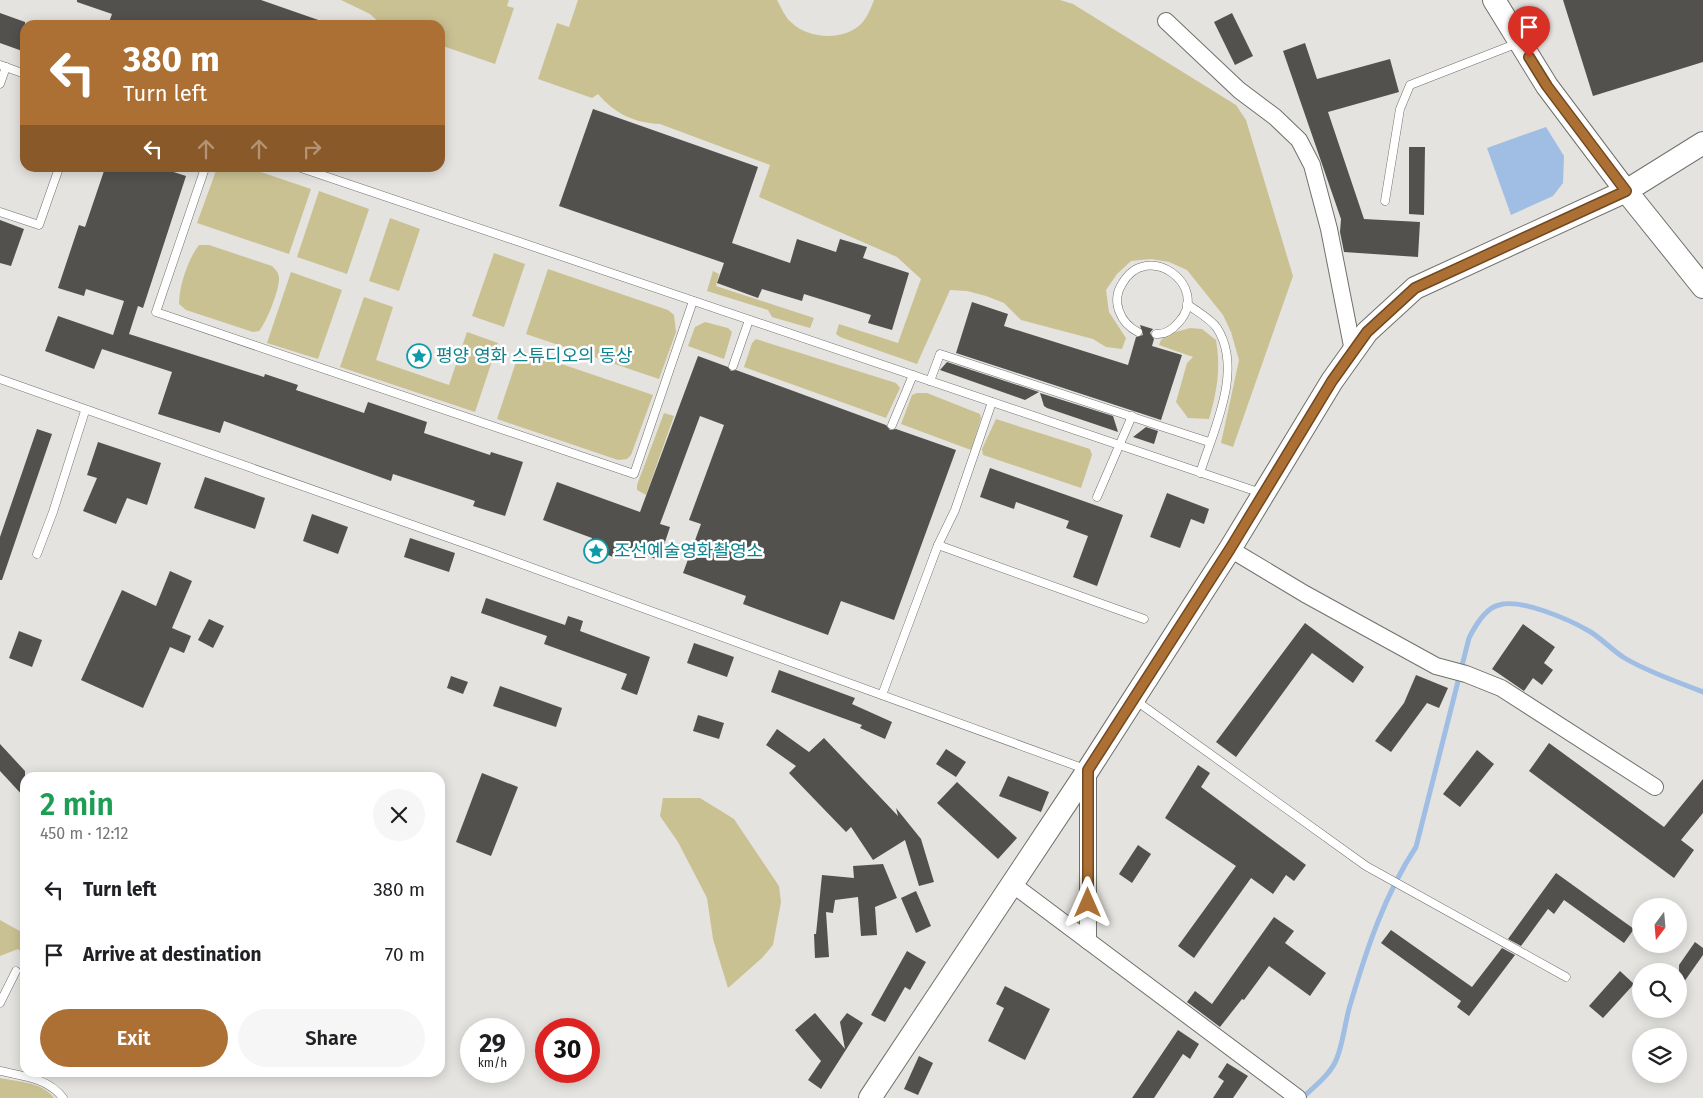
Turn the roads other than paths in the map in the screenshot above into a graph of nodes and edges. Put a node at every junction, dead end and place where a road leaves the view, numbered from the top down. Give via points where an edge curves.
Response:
1 (1494, 0) edge
2 (1166, 21) dead end
3 (1520, 43) junction
4 (3, 66) edge
5 (20, 72) edge
6 (0, 84) edge
7 (1703, 143) edge
8 (58, 172) edge
9 (204, 172) edge
10 (313, 172) edge
11 (1626, 191) junction
12 (1385, 201) dead end
13 (0, 212) edge
14 (1703, 287) edge
15 (693, 301) junction
16 (1187, 304) junction
17 (749, 320) junction
18 (1138, 332) dead end
19 (1156, 334) dead end
20 (1353, 351) junction
21 (733, 366) dead end
22 (913, 375) junction
23 (0, 379) edge
24 (930, 381) junction
25 (992, 402) junction
26 (86, 411) junction
27 (1132, 416) junction
28 (892, 425) dead end
29 (1210, 442) junction
30 (1120, 446) junction
31 (1200, 473) junction
32 (1262, 494) junction
33 (1097, 497) dead end
34 (938, 545) junction
35 (1230, 549) junction
36 (37, 554) dead end
37 (1144, 619) dead end
38 (882, 695) junction
39 (1134, 699) junction
40 (1088, 770) junction
41 (1654, 787) dead end
42 (1012, 884) junction
43 (1088, 941) junction
44 (16, 971) dead end
45 (1566, 977) dead end
46 (0, 1003) edge
47 (0, 1071) edge
48 (20, 1076) edge
49 (26, 1077) edge
50 (63, 1098) edge
51 (870, 1098) edge
52 (1298, 1098) edge

1 - 3 main road
2 - 20 street via 1299,140 1312,165 1329,229
3 - 11 main road via 1547,86
3 - 12 lane via 1410,86 1400,109
4 - 5 lane
4 - 6 lane
7 - 11 main road
8 - 13 lane via 39,225
9 - 15 lane via 156,312 634,474
10 - 15 lane
11 - 14 main road
11 - 20 main road via 1415,288 1367,332
15 - 17 lane
16 - 18 lane via 1186,289 1166,268 1152,265 1137,268 1118,289 1117,304 1121,318
16 - 19 lane via 1173,329
16 - 29 lane via 1216,327 1225,348 1224,396
17 - 21 lane
17 - 22 lane
20 - 32 main road
22 - 24 lane
22 - 28 lane
23 - 26 lane
24 - 25 lane
24 - 27 lane via 940,354
25 - 30 lane
25 - 34 lane via 955,510
26 - 36 lane
26 - 38 lane via 486,551
27 - 29 lane
27 - 30 lane
29 - 31 lane
30 - 31 lane
30 - 33 lane
31 - 32 lane
32 - 35 main road
34 - 37 lane
34 - 38 lane
35 - 39 main road
35 - 41 street via 1436,666 1501,688
38 - 40 lane
39 - 40 main road
39 - 45 lane via 1366,866
40 - 42 main road
40 - 43 street
42 - 43 street
42 - 51 main road
43 - 52 street
44 - 46 lane
47 - 48 lane
49 - 50 lane via 55,1087

